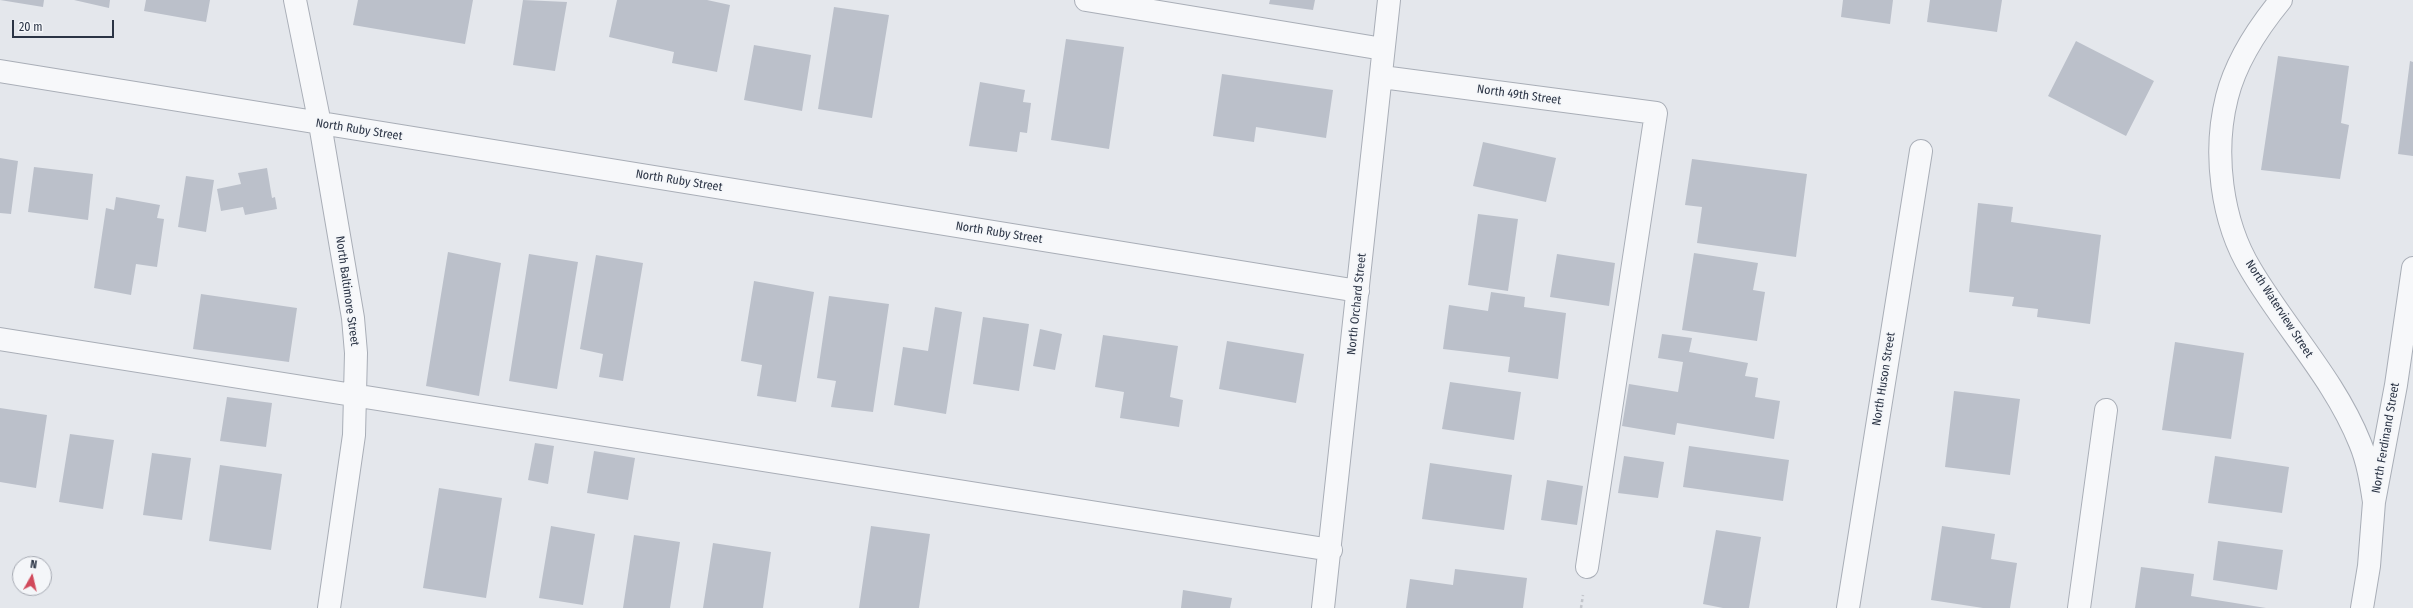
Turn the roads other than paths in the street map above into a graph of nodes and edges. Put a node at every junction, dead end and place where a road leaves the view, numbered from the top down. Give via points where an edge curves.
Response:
1 (295, 0) edge
2 (1086, 0) edge
3 (1389, 0) edge
4 (2281, 0) edge
5 (1383, 49) junction
6 (0, 71) edge
7 (1382, 77) junction
8 (320, 124) junction
9 (1920, 151) dead end
10 (2413, 268) edge
11 (1358, 291) junction
12 (0, 339) edge
13 (356, 396) junction
14 (2106, 410) dead end
15 (2374, 502) junction
16 (1331, 550) junction
17 (1587, 567) dead end
18 (329, 608) edge
19 (1323, 608) edge
20 (1848, 608) edge
21 (2079, 608) edge
22 (2362, 608) edge

1 - 8 street, North Baltimore Street
2 - 5 street
3 - 5 street, North Orchard Street
4 - 15 street, North Waterview Street via 2249,44 2227,97 2221,148 2230,222 2250,269 2347,413 2361,444
5 - 7 street, North Orchard Street
6 - 8 street, North Ruby Street
7 - 11 street, North Orchard Street
7 - 17 street, North 49th Street via 1656,113
8 - 11 street, North Ruby Street
8 - 13 street, North Baltimore Street via 353,318
9 - 20 street, North Huson Street
10 - 15 street, North Ferdinand Street via 2396,385
11 - 16 street, North Orchard Street
12 - 13 street
13 - 16 street
13 - 18 street, North Baltimore Street via 350,469
14 - 21 street
15 - 22 street, North Ferdinand Street via 2369,566
16 - 19 street, North Orchard Street

